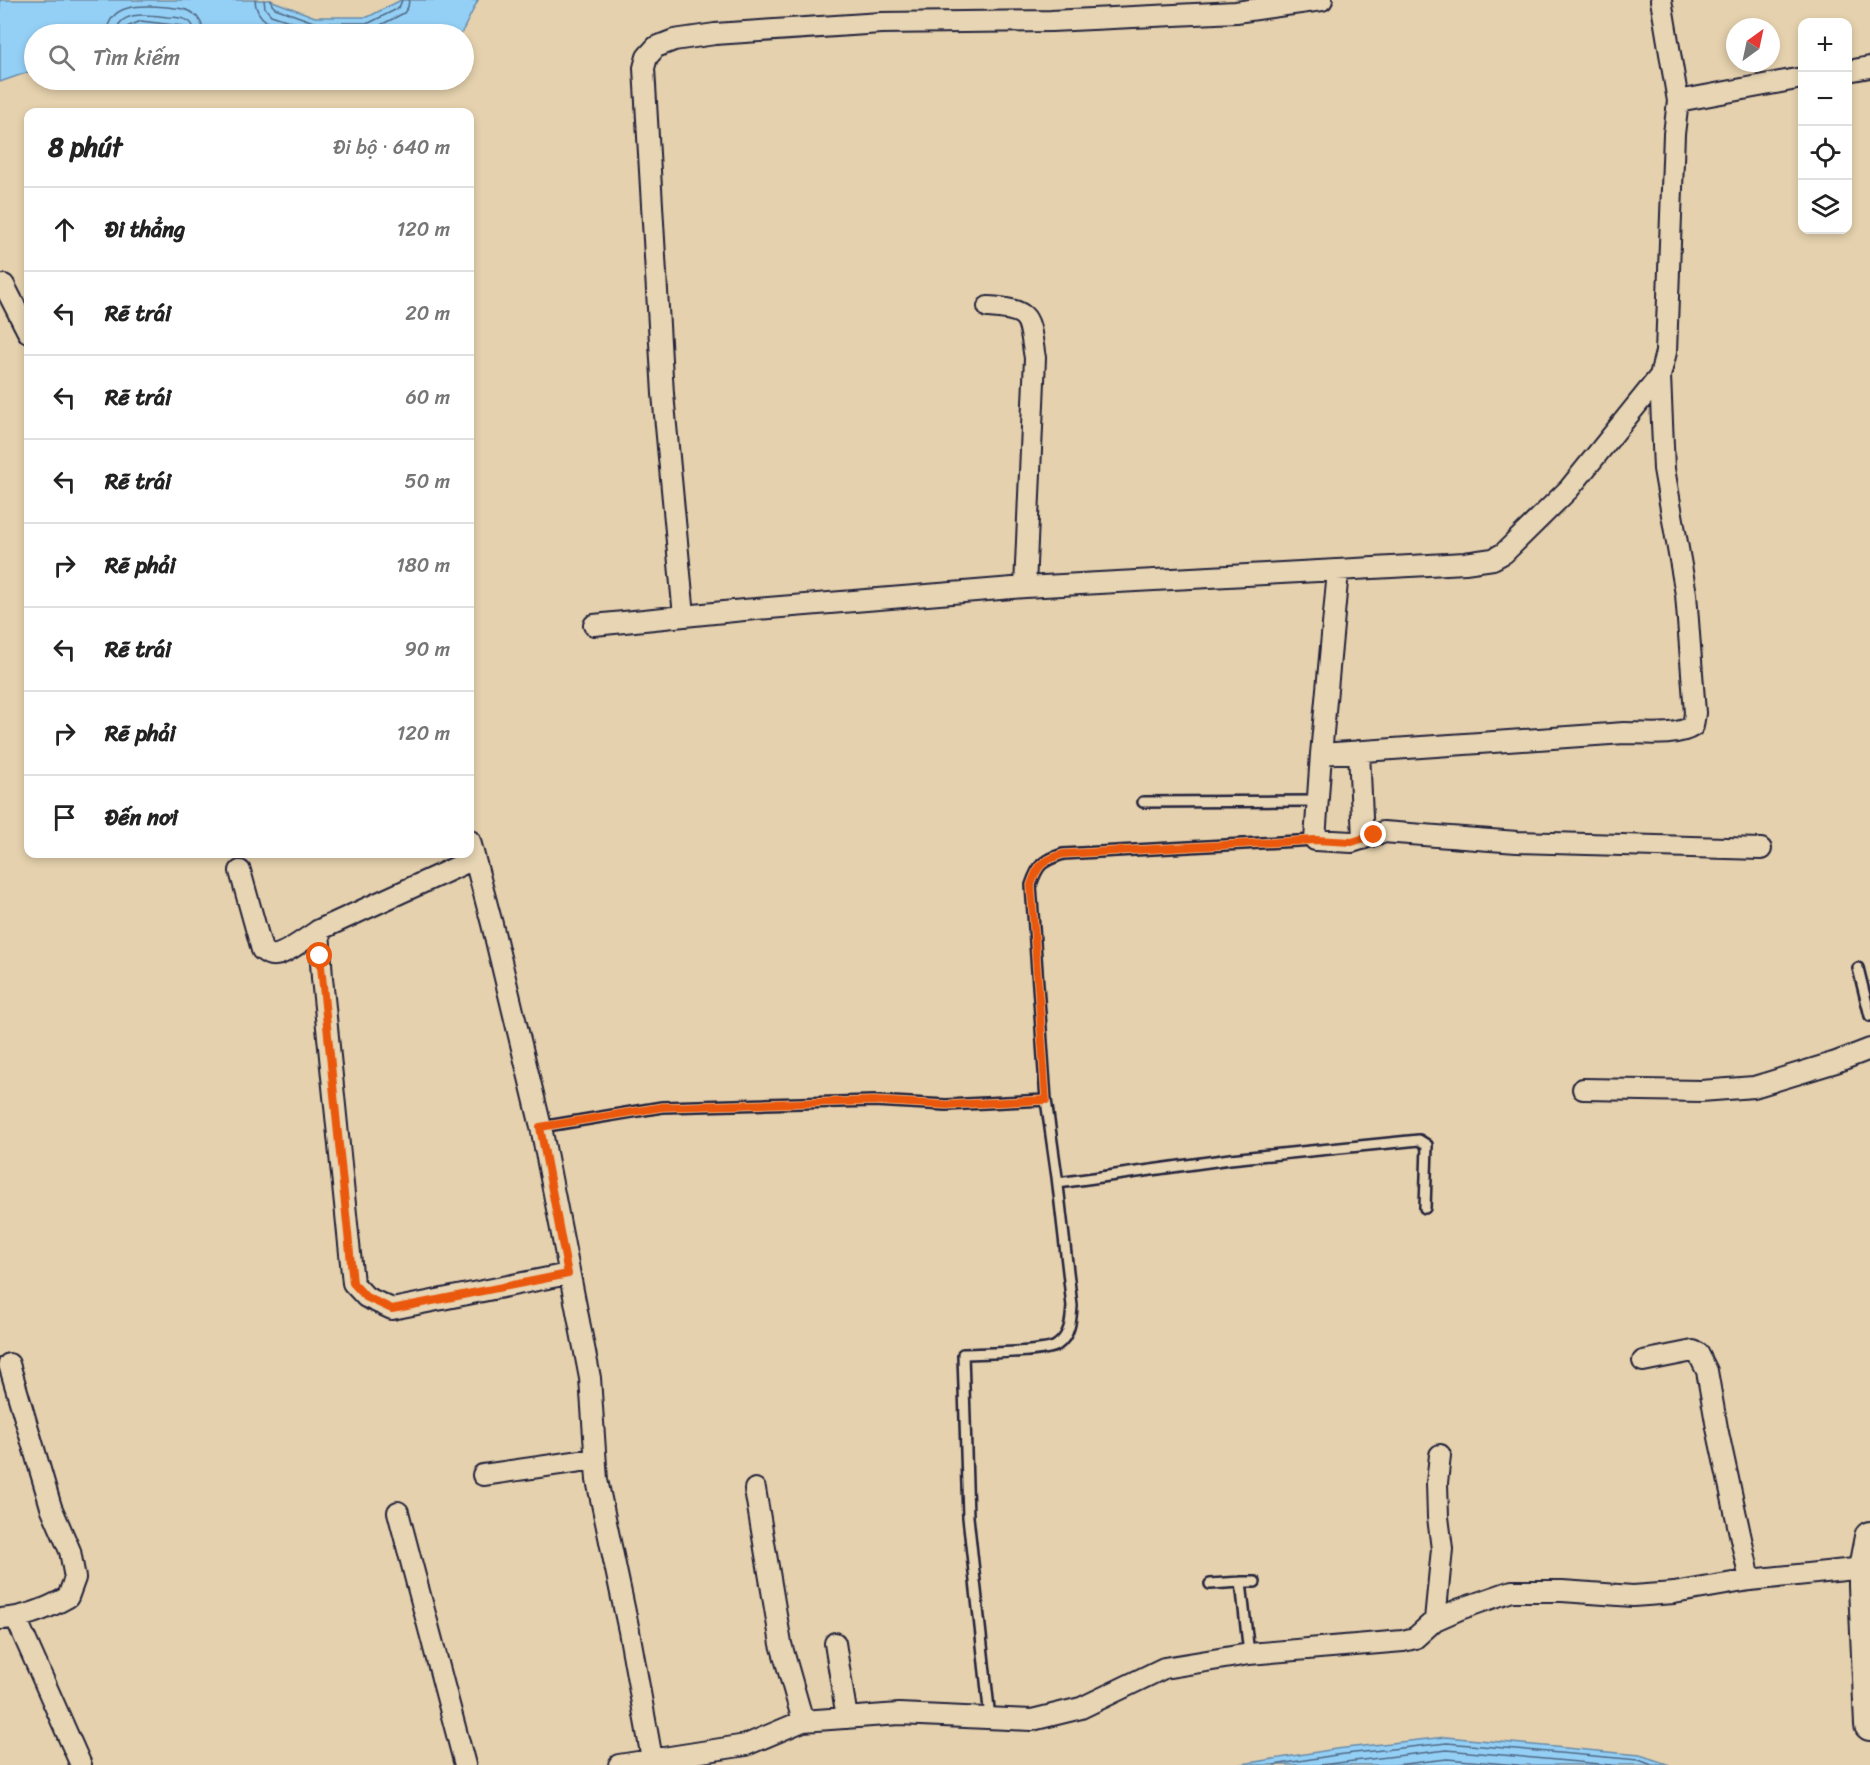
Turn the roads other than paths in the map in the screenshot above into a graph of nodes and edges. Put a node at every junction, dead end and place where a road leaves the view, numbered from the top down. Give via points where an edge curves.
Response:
1 (1322, 0) edge
2 (1661, 0) edge
3 (1870, 67) edge
4 (1852, 70) edge
5 (1798, 79) edge
6 (1678, 101) junction
7 (0, 286) edge
8 (988, 307) dead end
9 (24, 324) edge
10 (1660, 376) junction
11 (1338, 571) junction
12 (1025, 587) junction
13 (684, 616) junction
14 (594, 625) dead end
15 (1359, 752) junction
16 (1321, 754) junction
17 (1318, 801) junction
18 (1143, 802) dead end
19 (1315, 840) junction
20 (1357, 841) junction
21 (1761, 849) dead end
22 (474, 857) edge
23 (457, 858) edge
24 (240, 871) dead end
25 (319, 930) junction
26 (1858, 968) dead end
27 (1870, 1016) edge
28 (1870, 1049) edge
29 (1583, 1089) dead end
30 (1046, 1100) junction
31 (540, 1127) junction
32 (1058, 1183) junction
33 (1425, 1208) dead end
34 (568, 1274) junction
35 (1643, 1361) dead end
36 (9, 1364) dead end
37 (1440, 1455) dead end
38 (595, 1459) junction
39 (483, 1475) dead end
40 (755, 1489) dead end
41 (398, 1512) dead end
42 (1870, 1537) edge
43 (1750, 1580) junction
44 (1866, 1580) edge
45 (1241, 1582) junction
46 (1255, 1582) dead end
47 (1210, 1584) dead end
48 (8, 1619) edge
49 (1435, 1620) junction
50 (836, 1643) dead end
51 (1249, 1654) junction
52 (1869, 1716) edge
53 (847, 1718) junction
54 (990, 1718) junction
55 (803, 1721) junction
56 (652, 1759) junction
57 (81, 1765) edge
58 (465, 1765) edge
59 (619, 1765) edge

1 - 13 street via 1236,12 1051,21 881,23 715,34 656,47 644,68 663,394
2 - 6 street
3 - 4 street
5 - 6 street
6 - 10 street via 1666,352
7 - 9 street via 4,285
8 - 12 street via 1010,308 1026,318 1035,358
10 - 11 street via 1569,489 1504,553 1493,559 1465,563
10 - 15 street via 1664,469 1686,594 1695,704 1693,726 1666,732
11 - 12 street
11 - 16 street
12 - 13 street
13 - 14 street
15 - 16 street
15 - 20 street
16 - 17 street
17 - 18 lane
17 - 19 street
19 - 20 street
19 - 30 lane via 1063,854 1041,864 1031,885
20 - 21 street via 1383,832 1517,842
22 - 31 street
23 - 25 street
24 - 25 street via 262,950 275,956
25 - 34 street via 353,1283 366,1297 392,1309
26 - 27 lane
28 - 29 street via 1754,1087 1701,1091
30 - 31 lane via 946,1105 874,1101 662,1107
30 - 32 lane
31 - 34 street
32 - 33 lane via 1230,1159 1419,1140 1426,1145
32 - 54 lane via 1072,1306 1065,1337 1052,1348 963,1354 968,1517
34 - 38 street via 590,1378
35 - 43 street via 1693,1351 1702,1358
36 - 48 street via 51,1507 70,1551 75,1578 68,1597
37 - 49 street via 1437,1483 1442,1549
38 - 39 street
38 - 56 street
40 - 55 street via 782,1644
41 - 58 street
42 - 44 main road
43 - 44 street
43 - 49 street via 1633,1596 1512,1591
44 - 52 main road
45 - 46 lane
45 - 47 lane
45 - 51 lane
48 - 57 street
49 - 51 street via 1415,1638 1403,1641
50 - 53 street
51 - 54 street via 1164,1668 1082,1708 1042,1718
53 - 54 street via 899,1714
53 - 55 street
55 - 56 street via 746,1745
56 - 59 street

